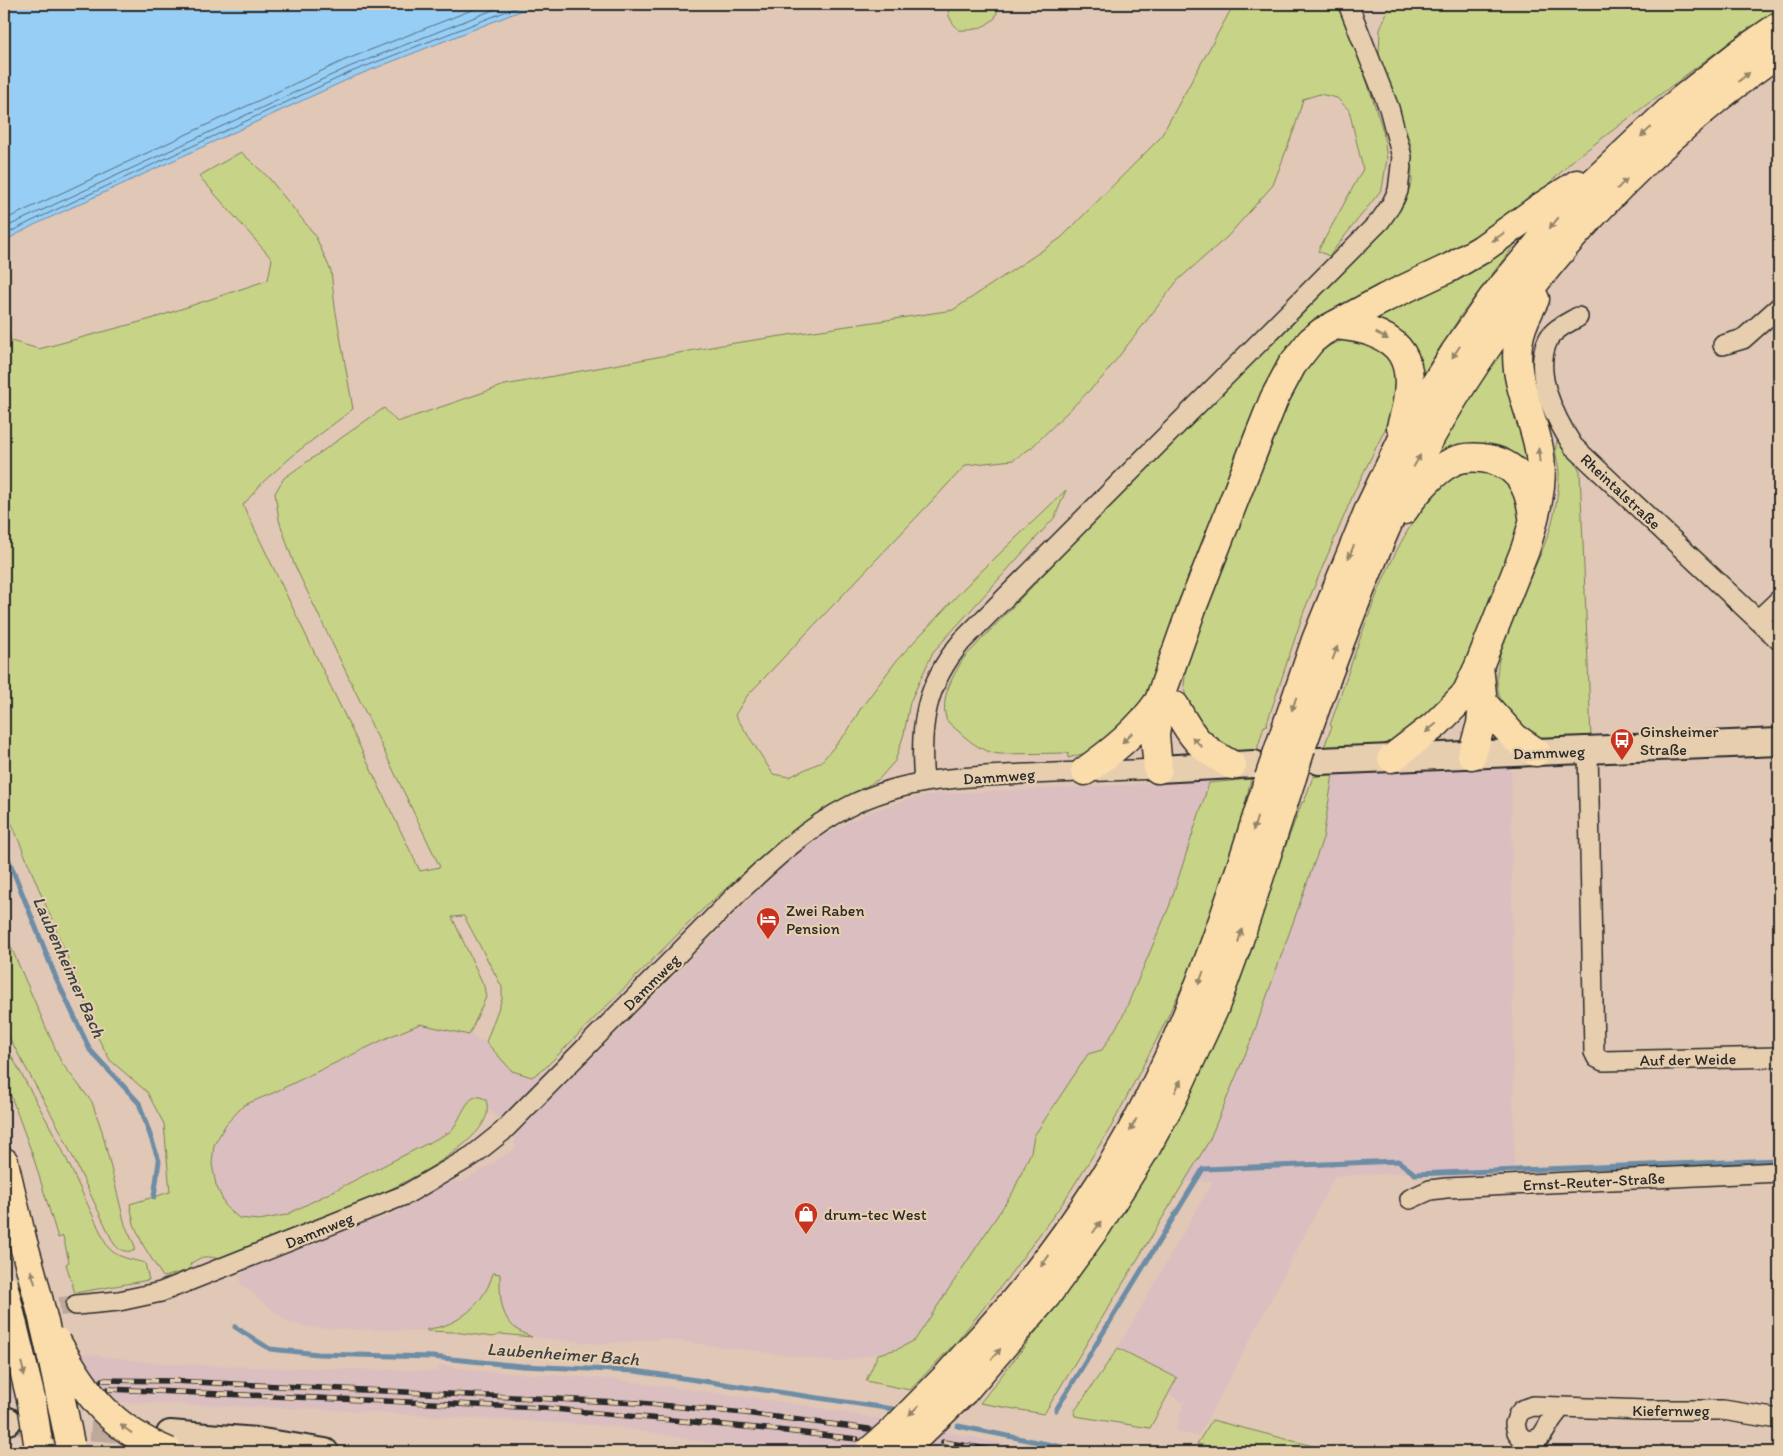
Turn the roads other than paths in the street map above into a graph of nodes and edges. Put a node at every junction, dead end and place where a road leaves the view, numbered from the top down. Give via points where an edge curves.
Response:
1 (1348, 4) edge
2 (1779, 26) edge
3 (1779, 52) edge
4 (1612, 163) junction
5 (1580, 227) junction
6 (1779, 307) edge
7 (1578, 317) dead end
8 (1335, 324) junction
9 (1723, 345) dead end
10 (1378, 490) junction
11 (1534, 520) junction
12 (1375, 553) junction
13 (1779, 600) edge
14 (1758, 620) junction
15 (1779, 640) edge
16 (1474, 699) junction
17 (1167, 704) junction
18 (1779, 742) edge
19 (1588, 750) junction
20 (1536, 752) junction
21 (1300, 753) junction
22 (1472, 755) junction
23 (1392, 758) junction
24 (1158, 769) junction
25 (1085, 771) junction
26 (1262, 771) junction
27 (924, 782) junction
28 (1779, 1057) edge
29 (4, 1162) edge
30 (1779, 1172) edge
31 (1410, 1199) dead end
32 (4, 1288) edge
33 (76, 1305) tunnel mouth
34 (43, 1316) junction
35 (956, 1383) junction
36 (1562, 1407) dead end
37 (1779, 1419) edge
38 (170, 1443) edge
39 (39, 1447) edge
40 (70, 1448) edge
41 (325, 1452) edge
42 (869, 1452) edge
43 (901, 1452) edge

1 - 27 street via 1389,108 1402,157 1398,191 1392,205 1380,221 950,655 930,696 926,714 921,746
2 -> 4 highway via 1699,86
5 -> 3 highway via 1690,120
4 -> 8 highway via 1482,249
4 -> 10 highway via 1574,201 1492,299 1408,428
11 -> 5 highway via 1541,488 1540,450 1518,374 1518,346 1525,318
12 -> 5 highway via 1411,473 1465,379 1531,286
6 - 9 street via 1743,339
7 - 14 street, Rheintalstraße via 1562,325 1548,339 1543,354 1547,394 1564,431 1573,446
8 -> 10 highway via 1355,326 1388,338 1401,352 1406,364 1410,386 1405,412
8 - 17 highway via 1301,352 1274,398 1192,608 1173,666
10 -> 21 highway via 1326,615
11 - 12 highway via 1528,491 1510,468 1492,460 1464,458 1440,469 1410,500
11 - 16 highway via 1479,666
21 -> 12 highway
13 - 14 street
14 - 15 street, Rheintalstraße
16 - 20 highway via 1515,738
16 - 22 highway via 1463,708 1462,727
16 -> 23 highway
17 - 24 highway via 1169,747
17 -> 25 highway
26 -> 17 highway via 1216,756 1195,740
18 - 19 street, Dammweg
19 - 20 street, Dammweg
19 - 28 street, Auf der Weide via 1594,1052 1597,1058 1603,1061
20 - 22 street, Dammweg
21 - 23 street, Dammweg
21 - 26 highway, bridge
22 - 23 street, Dammweg
24 - 25 street, Dammweg
24 - 26 street, Dammweg
25 - 27 street, Dammweg
26 - 35 highway via 1230,964 1214,1009 1171,1102 1097,1226 1047,1295
27 - 33 street, Dammweg via 850,806 794,842 738,893 502,1132 472,1156 404,1194 161,1292 119,1301
34 -> 29 highway, bridge
30 - 31 street, Ernst-Reuter-Straße via 1446,1188 1430,1190
32 -> 39 highway, bridge via 32,1403
38 -> 34 highway, bridge via 128,1431 100,1406 74,1372
34 - 40 highway, bridge
35 -> 42 highway, bridge
35 - 43 highway, bridge
36 - 37 street, Kiefernweg via 1723,1410
38 - 41 street via 256,1441

